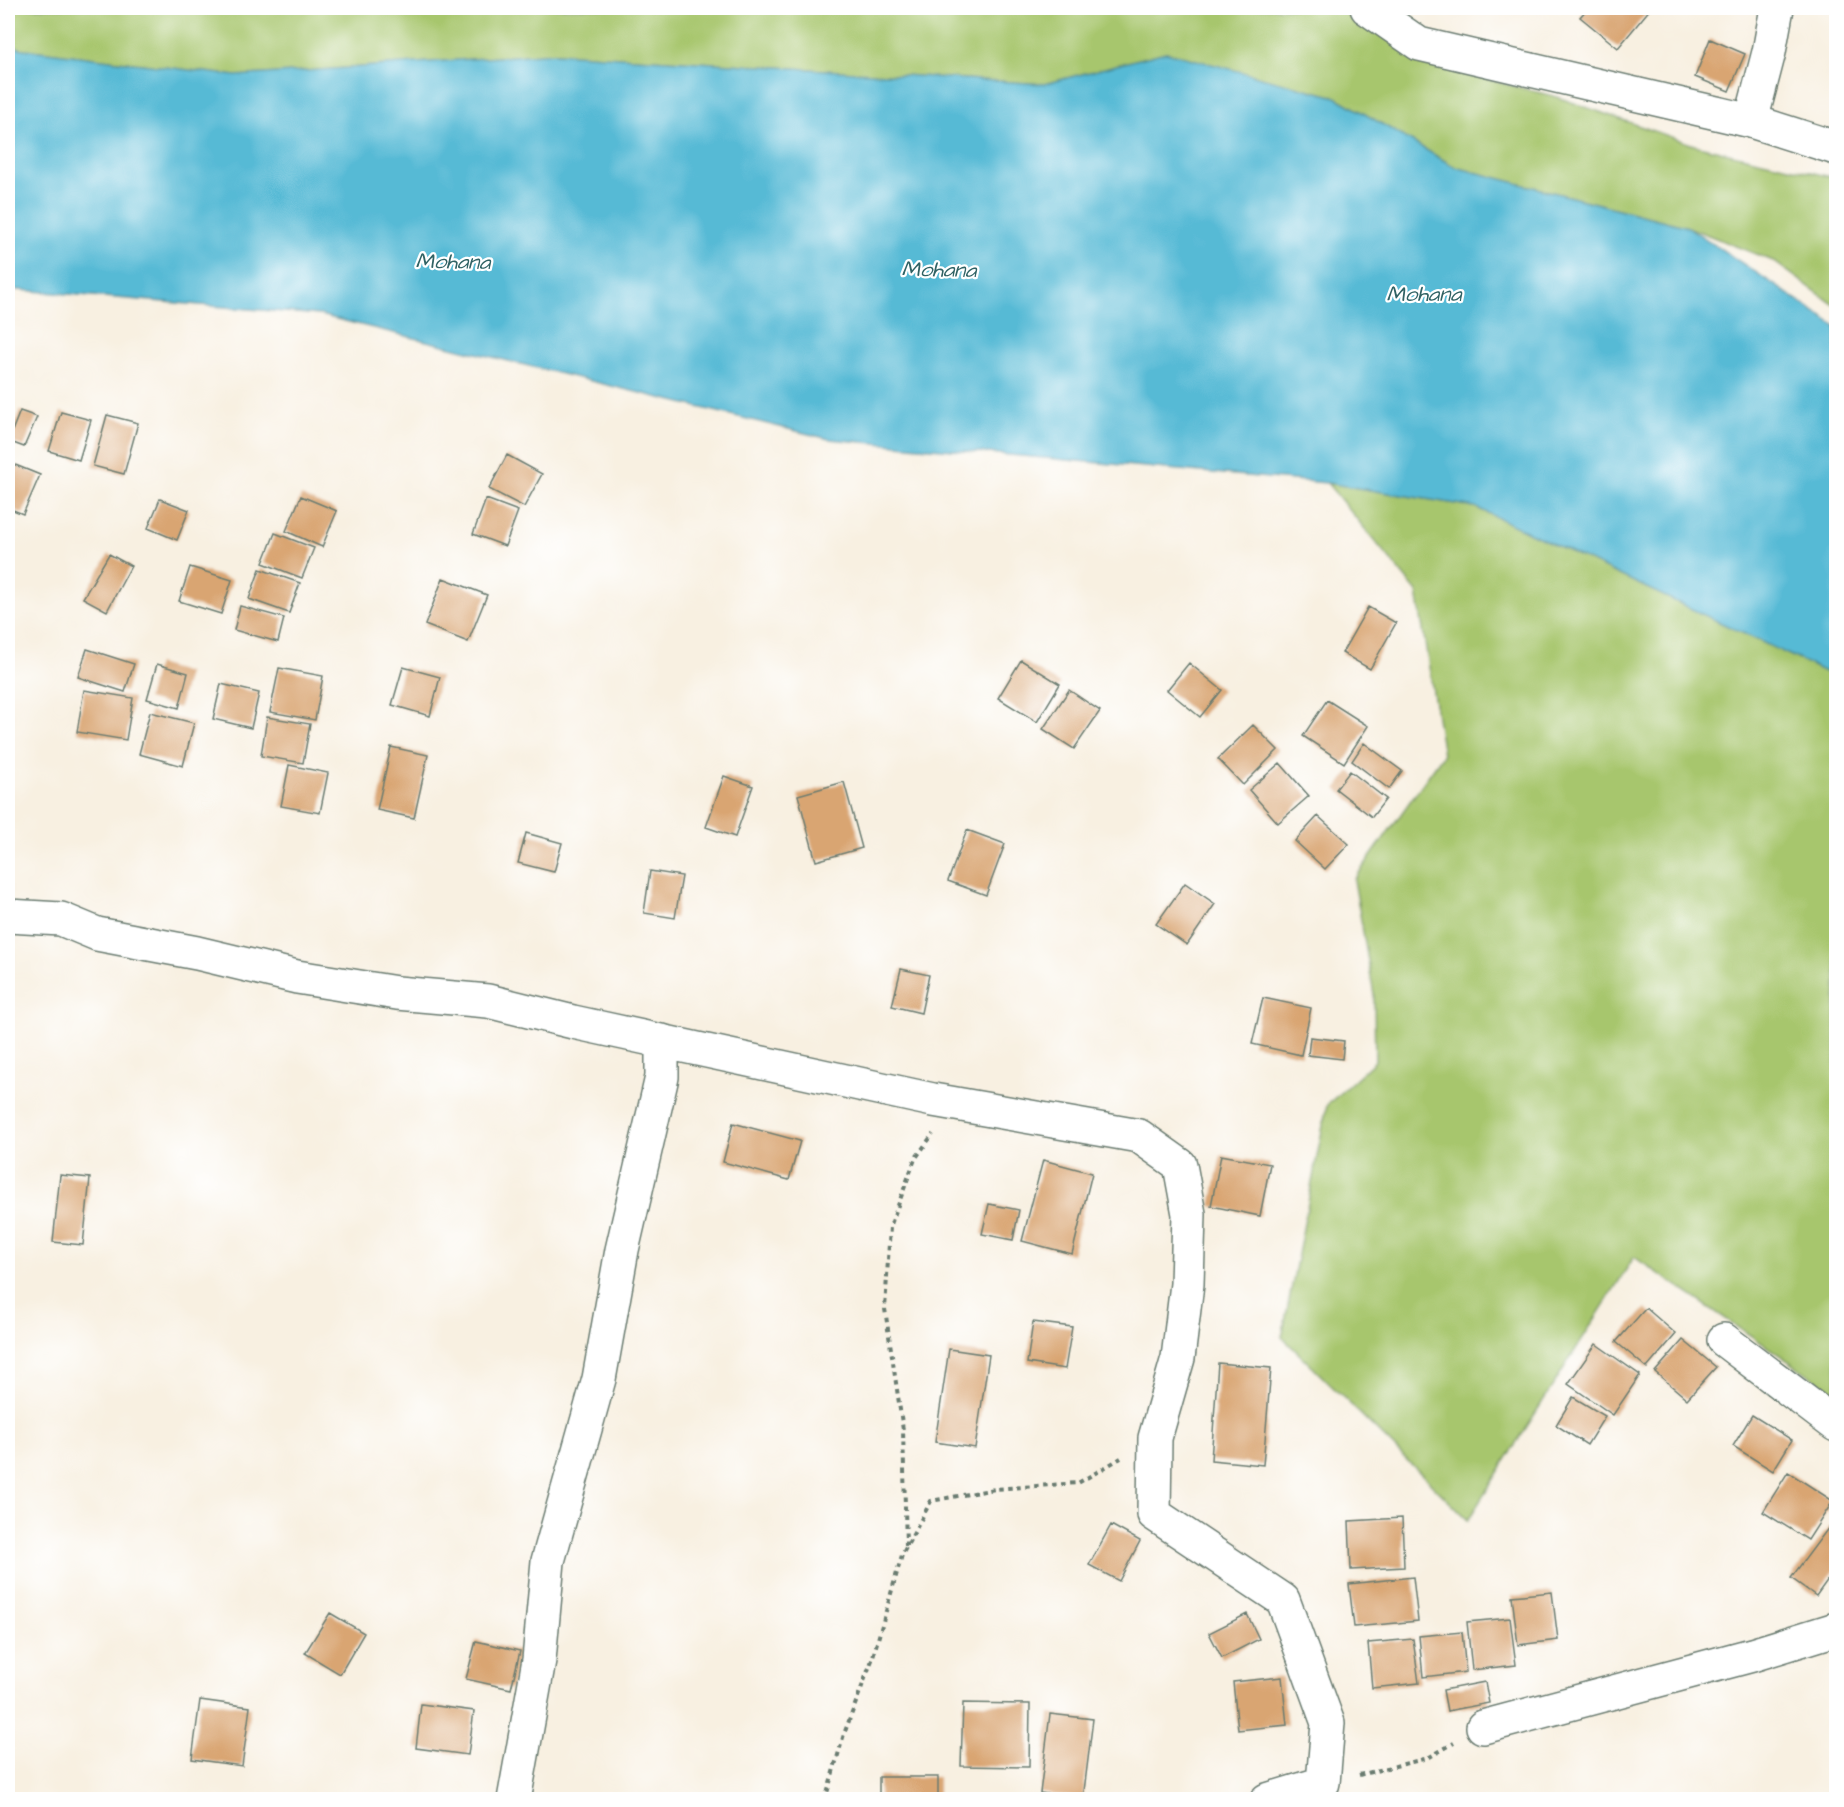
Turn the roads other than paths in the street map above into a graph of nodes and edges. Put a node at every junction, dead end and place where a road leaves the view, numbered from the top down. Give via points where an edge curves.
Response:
1 (1367, 8) edge
2 (1777, 8) edge
3 (1751, 121) junction
4 (1836, 148) edge
5 (8, 916) edge
6 (662, 1041) junction
7 (1724, 1340) dead end
8 (1836, 1425) edge
9 (1836, 1629) edge
10 (1483, 1727) road end
11 (514, 1800) edge
12 (1267, 1800) edge

1 - 3 street via 1419,44
2 - 3 street
3 - 4 street
5 - 6 street via 61,919 97,934 297,978 488,1001
6 - 11 street via 662,1077 622,1250 599,1379 548,1561 539,1660
6 - 12 street via 933,1100 1139,1136 1180,1165 1189,1214 1187,1284 1178,1358 1155,1438 1154,1514 1283,1600 1328,1723 1323,1783
7 - 8 street
9 - 10 street

